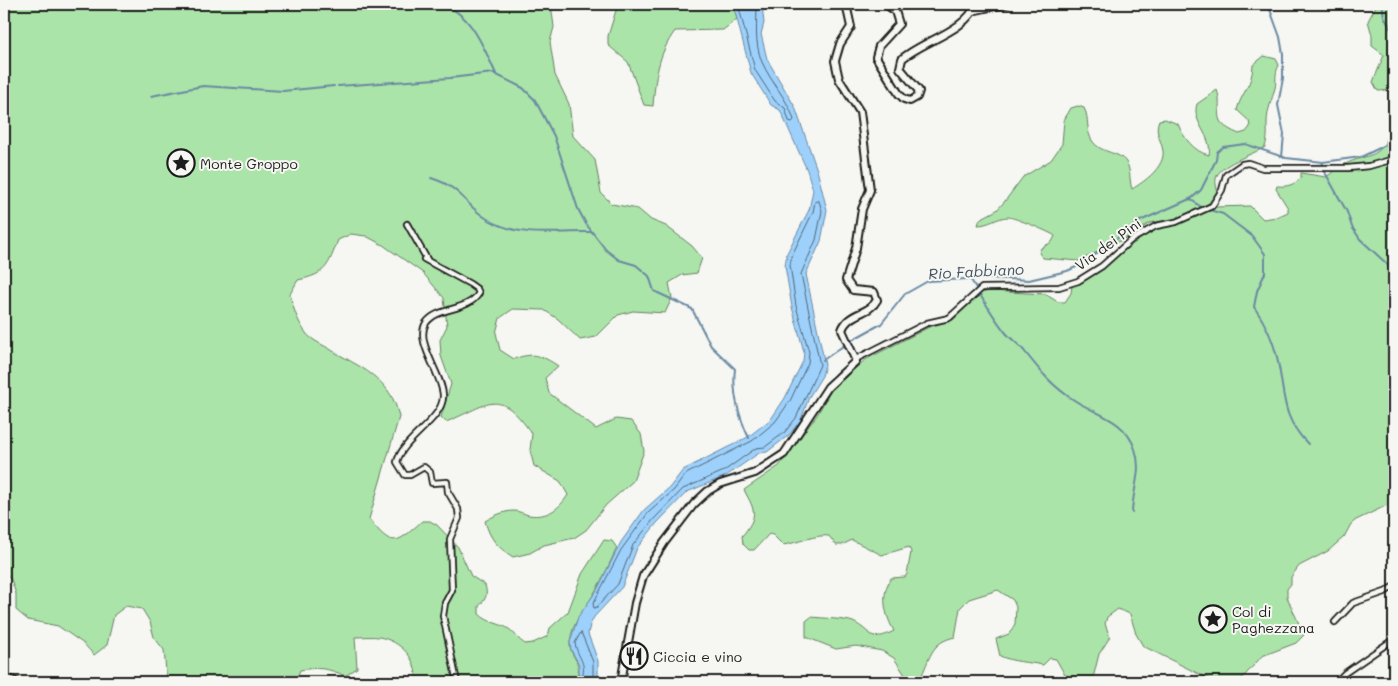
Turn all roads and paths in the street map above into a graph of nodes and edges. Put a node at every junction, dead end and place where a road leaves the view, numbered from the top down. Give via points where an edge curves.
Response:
1 (846, 4) edge
2 (886, 4) edge
3 (976, 4) edge
4 (1008, 4) edge
5 (971, 12) junction
6 (1394, 159) edge
7 (407, 224) dead end
8 (424, 259) dead end
9 (429, 262) junction
10 (856, 358) junction
11 (1394, 586) edge
12 (1334, 622) dead end
13 (1394, 639) edge
14 (4, 676) edge
15 (19, 682) edge
16 (457, 682) edge
17 (621, 682) edge
18 (1336, 682) edge

1 - 10 street via 851,27 840,44 835,61 839,79 860,112 870,184 846,280 853,290 874,292 878,298 873,306 844,324 842,330 846,342
2 - 5 street via 895,11 899,24 879,46 876,57 899,94 907,100 915,98 919,91 900,68 902,59 955,27
3 - 5 street
4 - 5 street
6 - 10 street, Via dei Pini via 1348,168 1263,168 1242,164 1226,175 1222,190 1212,206 1176,222 1156,226 1078,281 1059,288 982,288 950,318 927,323
7 - 9 street
8 - 9 street
9 - 16 street via 470,284 478,293 468,304 432,318 425,326 423,341 442,390 442,403 408,444 398,462 405,475 424,467 430,472 432,482 447,482 448,492 458,509 459,518 450,539 452,590 443,616
10 - 17 street via 851,368 828,387 784,454 755,473 708,491 664,542 643,576
11 - 12 street via 1353,603
13 - 18 street
14 - 15 street

